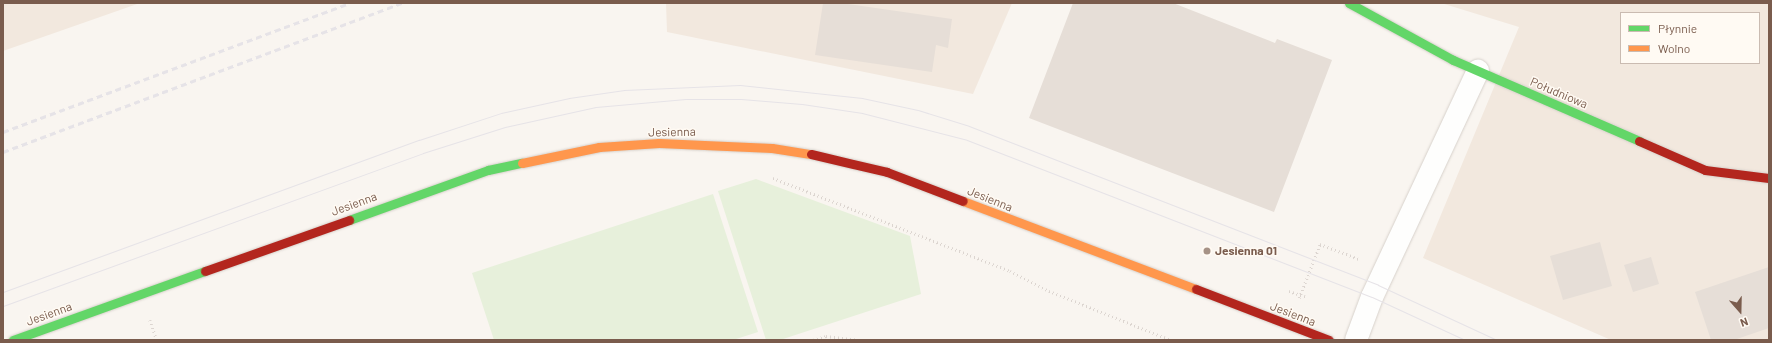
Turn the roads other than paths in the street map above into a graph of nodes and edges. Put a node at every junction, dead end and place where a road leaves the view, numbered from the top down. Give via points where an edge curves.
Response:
1 (1349, 3) edge
2 (1478, 71) junction
3 (1769, 178) edge
4 (13, 340) edge
5 (1329, 340) edge
6 (1356, 340) edge

1 - 2 street, Południowa
2 - 3 street, Południowa via 1705,170
2 - 6 street via 1372,297
4 - 5 street, Jesienna via 488,170 592,149 659,143 772,148 824,156 887,172

